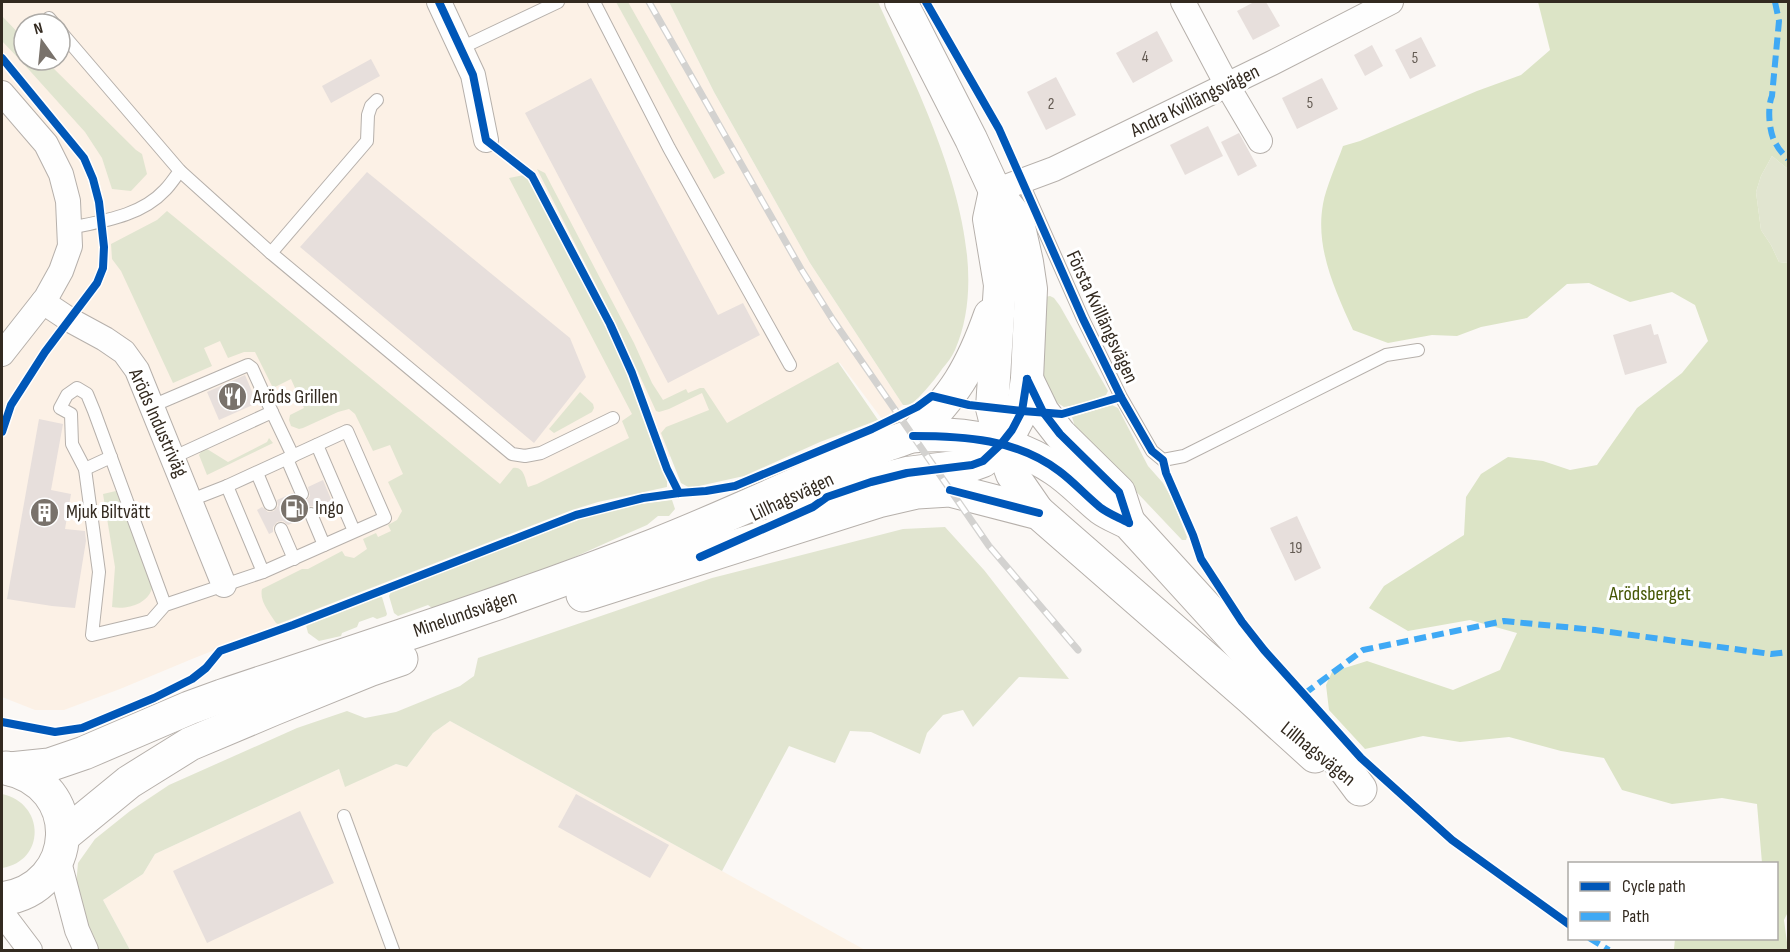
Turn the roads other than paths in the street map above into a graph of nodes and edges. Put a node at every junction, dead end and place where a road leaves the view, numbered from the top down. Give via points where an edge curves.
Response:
1 (439, 2) edge
2 (558, 2) edge
3 (594, 2) edge
4 (901, 2) edge
5 (1183, 2) edge
6 (1391, 2) edge
7 (72, 45) edge
8 (461, 48) junction
9 (1227, 85) junction
10 (377, 100) dead end
11 (5, 103) edge
12 (486, 140) dead end
13 (1260, 141) dead end
14 (180, 171) junction
15 (1008, 186) junction
16 (70, 228) junction
17 (271, 253) junction
18 (1000, 285) junction
19 (43, 302) junction
20 (1418, 350) dead end
21 (2, 354) edge
22 (790, 365) dead end
23 (1027, 379) junction
24 (152, 406) junction
25 (272, 412) junction
26 (613, 418) dead end
27 (913, 436) junction
28 (1001, 444) junction
29 (317, 445) junction
30 (111, 457) junction
31 (174, 457) junction
32 (290, 457) junction
33 (85, 469) junction
34 (257, 473) junction
35 (227, 486) junction
36 (950, 490) joint
37 (302, 494) dead end
38 (191, 500) junction
39 (270, 504) dead end
40 (1039, 513) junction
41 (311, 514) dead end
42 (1129, 523) junction
43 (281, 529) dead end
44 (354, 531) junction
45 (324, 545) junction
46 (700, 557) junction
47 (294, 559) junction
48 (263, 572) junction
49 (224, 585) junction
50 (165, 605) junction
51 (6, 769) edge
52 (344, 816) dead end
53 (60, 847) junction
54 (2, 899) edge
55 (2, 913) edge
56 (30, 951) edge
57 (86, 951) edge
58 (393, 951) edge

1 - 8 street
2 - 8 lane
3 - 22 lane via 669,148
4 - 15 street, Lillhagsvägen via 971,139
5 - 9 street
6 - 9 street, Andra Kvillängsvägen
7 - 14 lane
8 - 12 street via 473,75
9 - 13 street
9 - 15 street, Andra Kvillängsvägen via 1054,169
10 - 17 lane via 368,115 368,141
11 - 16 street via 46,144 61,174
14 - 16 lane via 164,192 123,217
14 - 17 lane
15 - 18 street, Lillhagsvägen via 988,219
15 - 20 lane, Första Kvillängsvägen via 1083,318 1121,398 1152,451 1163,460 1184,456 1386,355
15 - 23 street, Lillhagsvägen via 1031,289
16 - 19 street via 70,246 61,271
17 - 26 lane via 512,454 541,453
18 - 27 street via 963,378
18 - 28 street, Lillhagsvägen via 992,408
19 - 21 street
19 - 24 street, Aröds Industriväg via 124,352 137,369
23 - 28 street, Lillhagsvägen via 1022,411
23 - 42 street, Lillhagsvägen via 1043,412 1060,434 1119,492
24 - 25 lane via 248,365
24 - 31 street, Aröds Industriväg
25 - 31 lane
25 - 32 lane
27 - 28 main road, Lillhagsvägen via 957,436
27 - 51 main road, Minelundsvägen via 656,545 555,583 222,696 49,765
28 - 40 street, Lillhagsvägen via 1012,474
28 - 42 main road, Lillhagsvägen via 1033,455 1102,509
28 - 46 street, Lillhagsvägen via 983,461 972,465 907,473 827,497 813,507
29 - 32 lane
29 - 44 lane
29 - 44 lane via 347,431 385,518
30 - 33 lane
30 - 33 lane via 87,394 77,388 67,395 60,408 71,414 72,444
30 - 50 lane
31 - 38 street, Aröds Industriväg
32 - 34 lane
32 - 37 lane
33 - 50 lane via 99,572 92,635 151,621
34 - 35 lane
34 - 39 lane
35 - 38 lane
35 - 48 lane
36 - 40 main road, Lillhagsvägen
36 - 46 main road, Minelundsvägen via 917,492 878,501
38 - 49 street, Aröds Industriväg
40 - 42 main road, Lillhagsvägen via 1317,758 1360,789 1286,695
41 - 45 lane
43 - 47 lane
44 - 45 lane
45 - 47 lane
46 - 53 main road, Minelundsvägen via 369,670 190,744 129,782
47 - 48 lane
48 - 49 lane
49 - 50 lane
51 - 53 main road, Minelundsvägen via 32,777 49,793 60,813
52 - 58 lane
53 - 54 main road, Minelundsvägen via 52,869 36,886
53 - 57 street via 77,930
55 - 56 street

